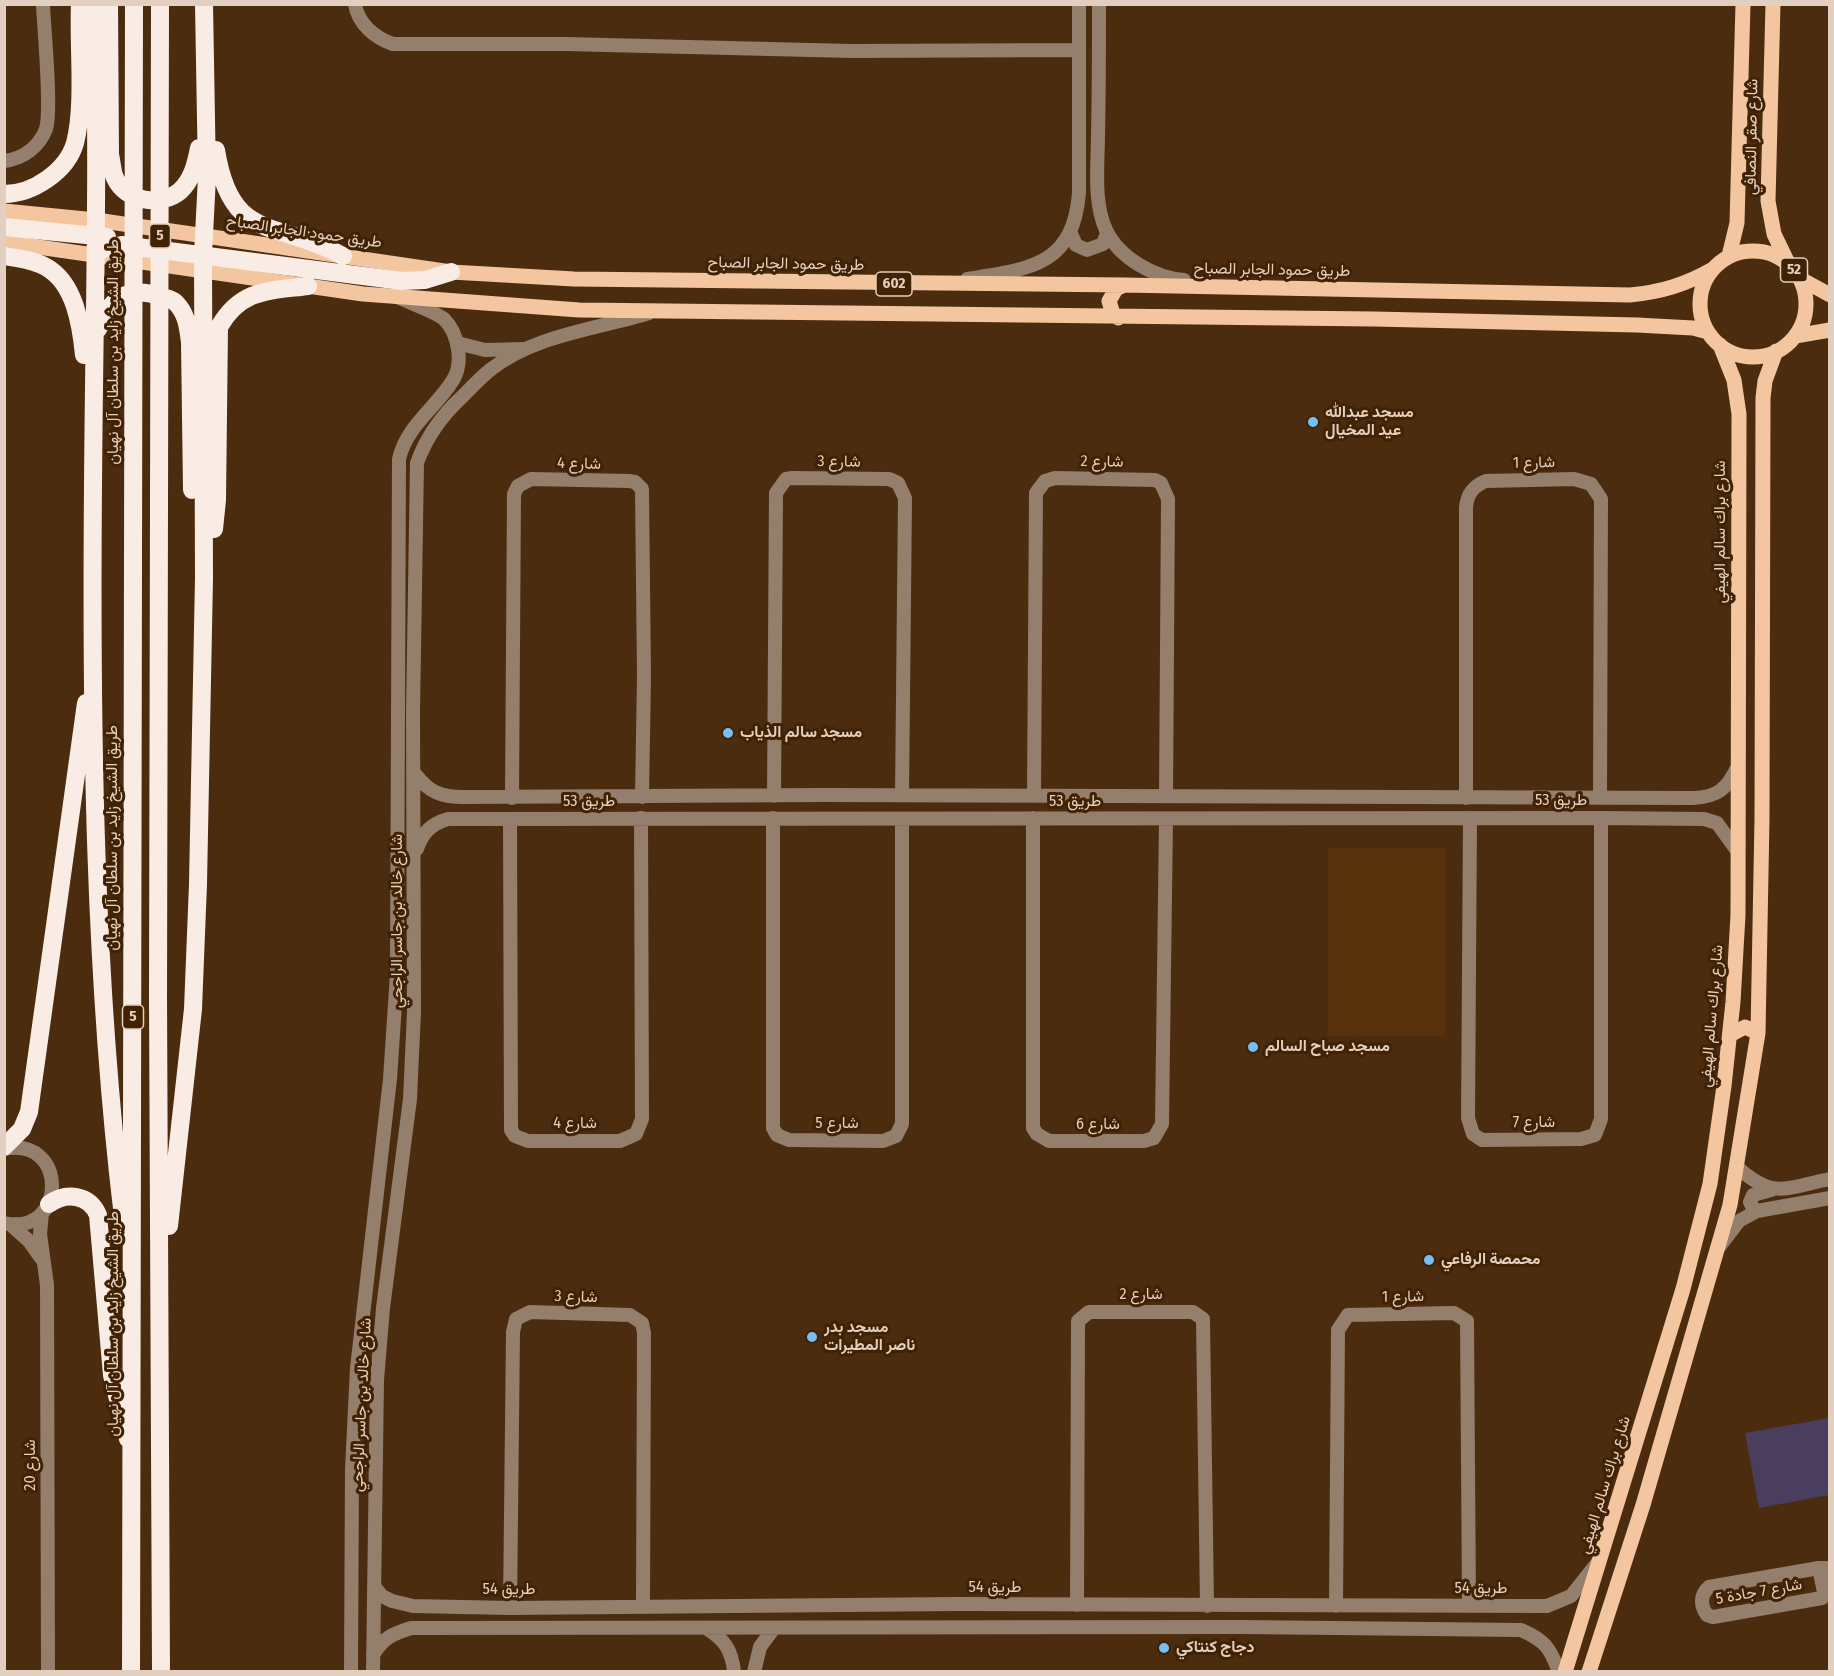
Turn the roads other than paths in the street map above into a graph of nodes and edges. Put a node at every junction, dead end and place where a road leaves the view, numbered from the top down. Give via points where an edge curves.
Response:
1 (43, 4) edge
2 (80, 4) edge
3 (94, 4) edge
4 (109, 4) edge
5 (134, 4) edge
6 (160, 4) edge
7 (204, 4) edge
8 (355, 4) edge
9 (1079, 4) edge
10 (1099, 4) edge
11 (1743, 4) edge
12 (1773, 4) edge
13 (1079, 50) junction
14 (206, 92) junction
15 (206, 115) junction
16 (4, 161) edge
17 (4, 194) edge
18 (4, 210) edge
19 (4, 227) edge
20 (1107, 233) junction
21 (1071, 234) junction
22 (96, 237) junction
23 (4, 242) edge
24 (203, 253) junction
25 (4, 256) edge
26 (343, 256) junction
27 (1729, 256) junction
28 (1790, 265) junction
29 (1713, 269) junction
30 (451, 272) junction
31 (1799, 278) junction
32 (933, 284) junction
33 (308, 285) junction
34 (1124, 285) junction
35 (1297, 289) junction
36 (1830, 295) edge
37 (396, 296) junction
38 (652, 312) junction
39 (1118, 318) junction
40 (1830, 330) edge
41 (1708, 332) junction
42 (1795, 336) junction
43 (94, 340) junction
44 (457, 343) junction
45 (1720, 345) junction
46 (526, 349) junction
47 (1776, 351) junction
48 (93, 487) junction
49 (1739, 510) junction
50 (1763, 515) junction
51 (397, 543) junction
52 (416, 548) junction
53 (204, 578) junction
54 (94, 645) junction
55 (1738, 766) junction
56 (416, 775) junction
57 (824, 795) junction
58 (855, 795) junction
59 (902, 795) junction
60 (1034, 795) junction
61 (774, 796) junction
62 (1166, 796) junction
63 (463, 797) junction
64 (512, 798) junction
65 (642, 798) junction
66 (1366, 798) junction
67 (1466, 798) junction
68 (1600, 798) junction
69 (1693, 798) junction
70 (1397, 799) junction
71 (641, 818) junction
72 (773, 818) junction
73 (823, 818) junction
74 (1033, 818) junction
75 (1367, 818) junction
76 (1396, 818) junction
77 (1470, 818) junction
78 (1601, 818) junction
79 (462, 819) junction
80 (510, 819) junction
81 (858, 819) junction
82 (902, 819) junction
83 (1166, 819) junction
84 (1690, 819) junction
85 (1738, 852) junction
86 (415, 854) junction
87 (1733, 1002) junction
88 (1759, 1008) junction
89 (1758, 1033) junction
90 (1730, 1035) junction
91 (412, 1078) junction
92 (390, 1079) junction
93 (4, 1148) edge
94 (1737, 1167) junction
95 (1830, 1179) edge
96 (1773, 1190) junction
97 (1830, 1198) edge
98 (46, 1209) junction
99 (1755, 1212) junction
100 (7, 1224) edge
101 (1718, 1248) junction
102 (42, 1259) junction
103 (134, 1302) junction
104 (160, 1302) junction
105 (362, 1307) junction
106 (383, 1308) junction
107 (1673, 1325) junction
108 (1694, 1334) junction
109 (1662, 1363) junction
110 (357, 1368) junction
111 (1683, 1370) junction
112 (377, 1380) junction
113 (133, 1453) junction
114 (1602, 1558) junction
115 (1824, 1568) edge
116 (374, 1586) junction
117 (643, 1605) junction
118 (1077, 1605) junction
119 (1468, 1605) junction
120 (427, 1606) junction
121 (1126, 1606) junction
122 (1156, 1606) junction
123 (1206, 1606) junction
124 (1336, 1606) junction
125 (1410, 1606) junction
126 (510, 1608) junction
127 (1125, 1627) junction
128 (1156, 1627) junction
129 (426, 1628) junction
130 (706, 1628) junction
131 (774, 1628) junction
132 (1408, 1628) junction
133 (373, 1655) junction
134 (48, 1671) edge
135 (131, 1671) edge
136 (160, 1671) edge
137 (351, 1671) edge
138 (373, 1671) edge
139 (734, 1671) edge
140 (740, 1671) edge
141 (746, 1671) edge
142 (754, 1671) edge
143 (1559, 1671) edge
144 (1565, 1671) edge
145 (1589, 1671) edge

1 - 16 street via 46,128 34,149
2 - 17 highway via 75,144 48,179 34,188
3 - 22 highway
4 - 15 highway via 110,155 115,178 126,194 146,200 166,199 181,190 194,171
5 - 103 highway, طريق الشيخ زايد بن سلطان آل نهيان / 5
6 - 104 highway, 5
7 - 14 highway
8 - 13 street via 372,33 393,44
9 - 13 street
10 - 20 street via 1099,203
11 - 27 main road, شارع صقر النصافي via 1737,223
12 - 28 main road, شارع صقر النصافي via 1768,201 1774,234
13 - 21 street via 1079,193
14 - 15 highway
14 - 26 highway via 219,171 234,206 253,223 320,243
15 - 24 highway
18 - 22 main road, طريق حمود الجابر الصباح / 602 via 74,218
19 - 22 highway
20 - 21 street via 1103,244 1087,250 1076,245
20 - 35 street via 1132,260 1167,279 1241,281
21 - 32 street via 1061,248 1027,267
22 - 23 main road, طريق حمود الجابر الصباح / 602 via 72,251
22 - 24 main road, طريق حمود الجابر الصباح / 602
22 - 24 highway via 184,244
22 - 43 highway
24 - 26 main road, طريق حمود الجابر الصباح / 602
24 - 30 highway via 380,280 425,280
24 - 33 main road, طريق حمود الجابر الصباح / 602
24 - 53 highway
25 - 48 highway via 46,267 74,302 82,328
26 - 30 main road, طريق حمود الجابر الصباح / 602
27 - 28 main road, 52 via 1761,251
27 - 29 main road, 52
28 - 31 main road, 52
29 - 35 main road, طريق حمود الجابر الصباح / 602 via 1660,292 1630,295
29 - 41 main road, 52 via 1700,300
30 - 32 main road, طريق حمود الجابر الصباح / 602 via 574,279
31 - 36 main road
31 - 42 main road, 52 via 1806,308
32 - 34 main road, طريق حمود الجابر الصباح / 602
33 - 37 main road, طريق حمود الجابر الصباح / 602
33 - 53 highway via 245,297 232,306 219,327 217,500
34 - 35 main road, طريق حمود الجابر الصباح / 602
34 - 39 main road via 1116,289 1109,301
37 - 38 main road, طريق حمود الجابر الصباح / 602
37 - 44 street via 443,319
38 - 39 main road, طريق حمود الجابر الصباح / 602
38 - 46 street, شارع خالد بن جاسر الراجحي
39 - 41 main road, طريق حمود الجابر الصباح / 602 via 1637,325
40 - 42 main road
41 - 45 main road, 52
42 - 47 main road, 52
43 - 48 highway
43 - 53 highway via 106,309 121,296 147,292 175,301 186,318 190,342 193,506
44 - 46 street via 485,350
44 - 51 street, شارع خالد بن جاسر الراجحي via 458,365 453,380 402,443
45 - 47 main road, 52 via 1737,354 1757,357
45 - 49 main road, شارع براك سالم الهيفي / 52 via 1737,393
46 - 52 street, شارع خالد بن جاسر الراجحي via 491,369 443,415 425,441 417,463
47 - 50 main road via 1763,398
48 - 54 highway
49 - 50 main road via 1756,508
49 - 55 main road, شارع براك سالم الهيفي / 52
50 - 88 main road
51 - 52 street via 406,534
51 - 92 street, شارع خالد بن جاسر الراجحي via 397,974
52 - 56 street, شارع خالد بن جاسر الراجحي
53 - 104 highway via 193,1009
54 - 93 highway via 29,1112 22,1129
54 - 103 highway via 106,1044
55 - 69 street, طريق 53 via 1730,784 1717,795
55 - 85 main road, شارع براك سالم الهيفي / 52
56 - 63 street, طريق 53 via 434,793
56 - 86 street, شارع خالد بن جاسر الراجحي
57 - 58 street, طريق 53
57 - 61 street, طريق 53
57 - 73 street via 834,807
58 - 59 street, طريق 53
58 - 81 street via 846,808
59 - 60 street, طريق 53
59 - 61 street, شارع 3 via 905,498 898,483 889,479 792,478 786,479 776,493
60 - 62 street, طريق 53
60 - 62 street, شارع 2 via 1036,493 1045,481 1055,478 1155,480 1165,489
61 - 65 street, طريق 53
62 - 66 street, طريق 53
63 - 64 street, طريق 53
63 - 79 street via 456,811
64 - 65 street, طريق 53
64 - 65 street, شارع 4 via 514,494 518,486 531,479 629,481 642,489
66 - 70 street, طريق 53
66 - 75 street via 1372,808
67 - 68 street, طريق 53
67 - 68 street, شارع 1 via 1468,496 1486,481 1574,479 1591,484 1600,499
67 - 70 street, طريق 53
68 - 69 street, طريق 53
69 - 84 street via 1695,809
70 - 76 street via 1390,808
71 - 72 street, طريق 53
71 - 80 street, طريق 53
71 - 80 street, شارع 4 via 642,1119 636,1134 620,1141 528,1141 514,1136 511,1130
72 - 73 street, طريق 53
72 - 82 street, شارع 5 via 773,1128 777,1135 789,1140 872,1141 892,1139 902,1124
73 - 81 street, طريق 53
74 - 82 street, طريق 53
74 - 83 street, طريق 53
74 - 83 street, شارع 6 via 1033,1128 1049,1141 1144,1142 1154,1138 1162,1124
75 - 76 street, طريق 53
75 - 83 street, طريق 53
76 - 77 street, طريق 53
77 - 78 street, طريق 53
77 - 78 street, شارع 7 via 1468,1118 1473,1134 1482,1140 1581,1139 1595,1135 1601,1119
78 - 84 street, طريق 53
79 - 80 street, طريق 53
79 - 86 street, طريق 53 via 436,823 421,837
81 - 82 street, طريق 53
84 - 85 street, طريق 53 via 1717,823
85 - 87 main road, شارع براك سالم الهيفي / 52
86 - 91 street, شارع خالد بن جاسر الراجحي
87 - 88 main road via 1749,1013
87 - 90 main road, شارع براك سالم الهيفي / 52
88 - 89 main road
89 - 90 main road via 1745,1028
89 - 94 main road
90 - 107 main road, شارع براك سالم الهيفي / 52 via 1710,1184
91 - 92 street via 400,1088
91 - 106 street, شارع خالد بن جاسر الراجحي
92 - 105 street, شارع خالد بن جاسر الراجحي
93 - 98 street, شارع 20 via 27,1150 44,1160 53,1178 53,1192
94 - 96 street via 1756,1184
94 - 101 main road
95 - 96 street
96 - 99 street via 1753,1195 1750,1202
97 - 99 street
98 - 100 street via 29,1222
98 - 102 street, شارع 20 via 40,1234
98 - 113 highway via 63,1197 77,1197 91,1204 98,1215 113,1386
99 - 101 street via 1739,1221
100 - 102 street, شارع 20 via 29,1241
101 - 108 main road
102 - 134 street, شارع 20 via 47,1285
103 - 113 highway, طريق الشيخ زايد بن سلطان آل نهيان / 5
104 - 136 highway, 5
105 - 106 street via 374,1313
105 - 110 street, شارع خالد بن جاسر الراجحي
106 - 112 street, شارع خالد بن جاسر الراجحي
107 - 108 main road via 1682,1334
107 - 109 main road, شارع براك سالم الهيفي / 52
108 - 111 main road
109 - 111 main road via 1674,1362
109 - 114 main road, شارع براك سالم الهيفي / 52
110 - 112 street via 361,1363 371,1364
110 - 137 street, شارع خالد بن جاسر الراجحي
111 - 145 main road
112 - 116 street, شارع خالد بن جاسر الراجحي
113 - 135 highway, طريق الشيخ زايد بن سلطان آل نهيان / 5
114 - 119 street, طريق 54 via 1571,1596 1547,1606
114 - 144 main road, شارع براك سالم الهيفي / 52
115 - 115 street, شارع 7 جادة 5 via 1709,1587 1701,1604 1707,1615 1713,1617 1822,1598
116 - 120 street, طريق 54 via 392,1601
116 - 133 street, شارع خالد بن جاسر الراجحي
117 - 118 street, طريق 54
117 - 126 street, طريق 54
117 - 126 street, شارع 3 via 642,1323 630,1315 530,1312 516,1319 513,1332
118 - 121 street, طريق 54
118 - 123 street, شارع 2 via 1078,1321 1089,1312 1193,1312 1203,1320
119 - 124 street, شارع 1 via 1467,1321 1454,1313 1348,1315 1338,1329
119 - 125 street, طريق 54
120 - 126 street, طريق 54
120 - 129 street via 420,1619
121 - 122 street, طريق 54
121 - 127 street via 1132,1620
122 - 123 street, طريق 54
122 - 128 street via 1149,1614
123 - 124 street, طريق 54
124 - 125 street, طريق 54
125 - 132 street via 1415,1620
127 - 128 street
127 - 131 street
128 - 132 street
129 - 130 street
129 - 133 street via 391,1634 381,1641
130 - 131 street
130 - 139 street via 726,1645
131 - 142 street via 760,1647
132 - 143 street via 1521,1630 1539,1638 1553,1654
133 - 138 street, شارع خالد بن جاسر الراجحي
140 - 141 street

